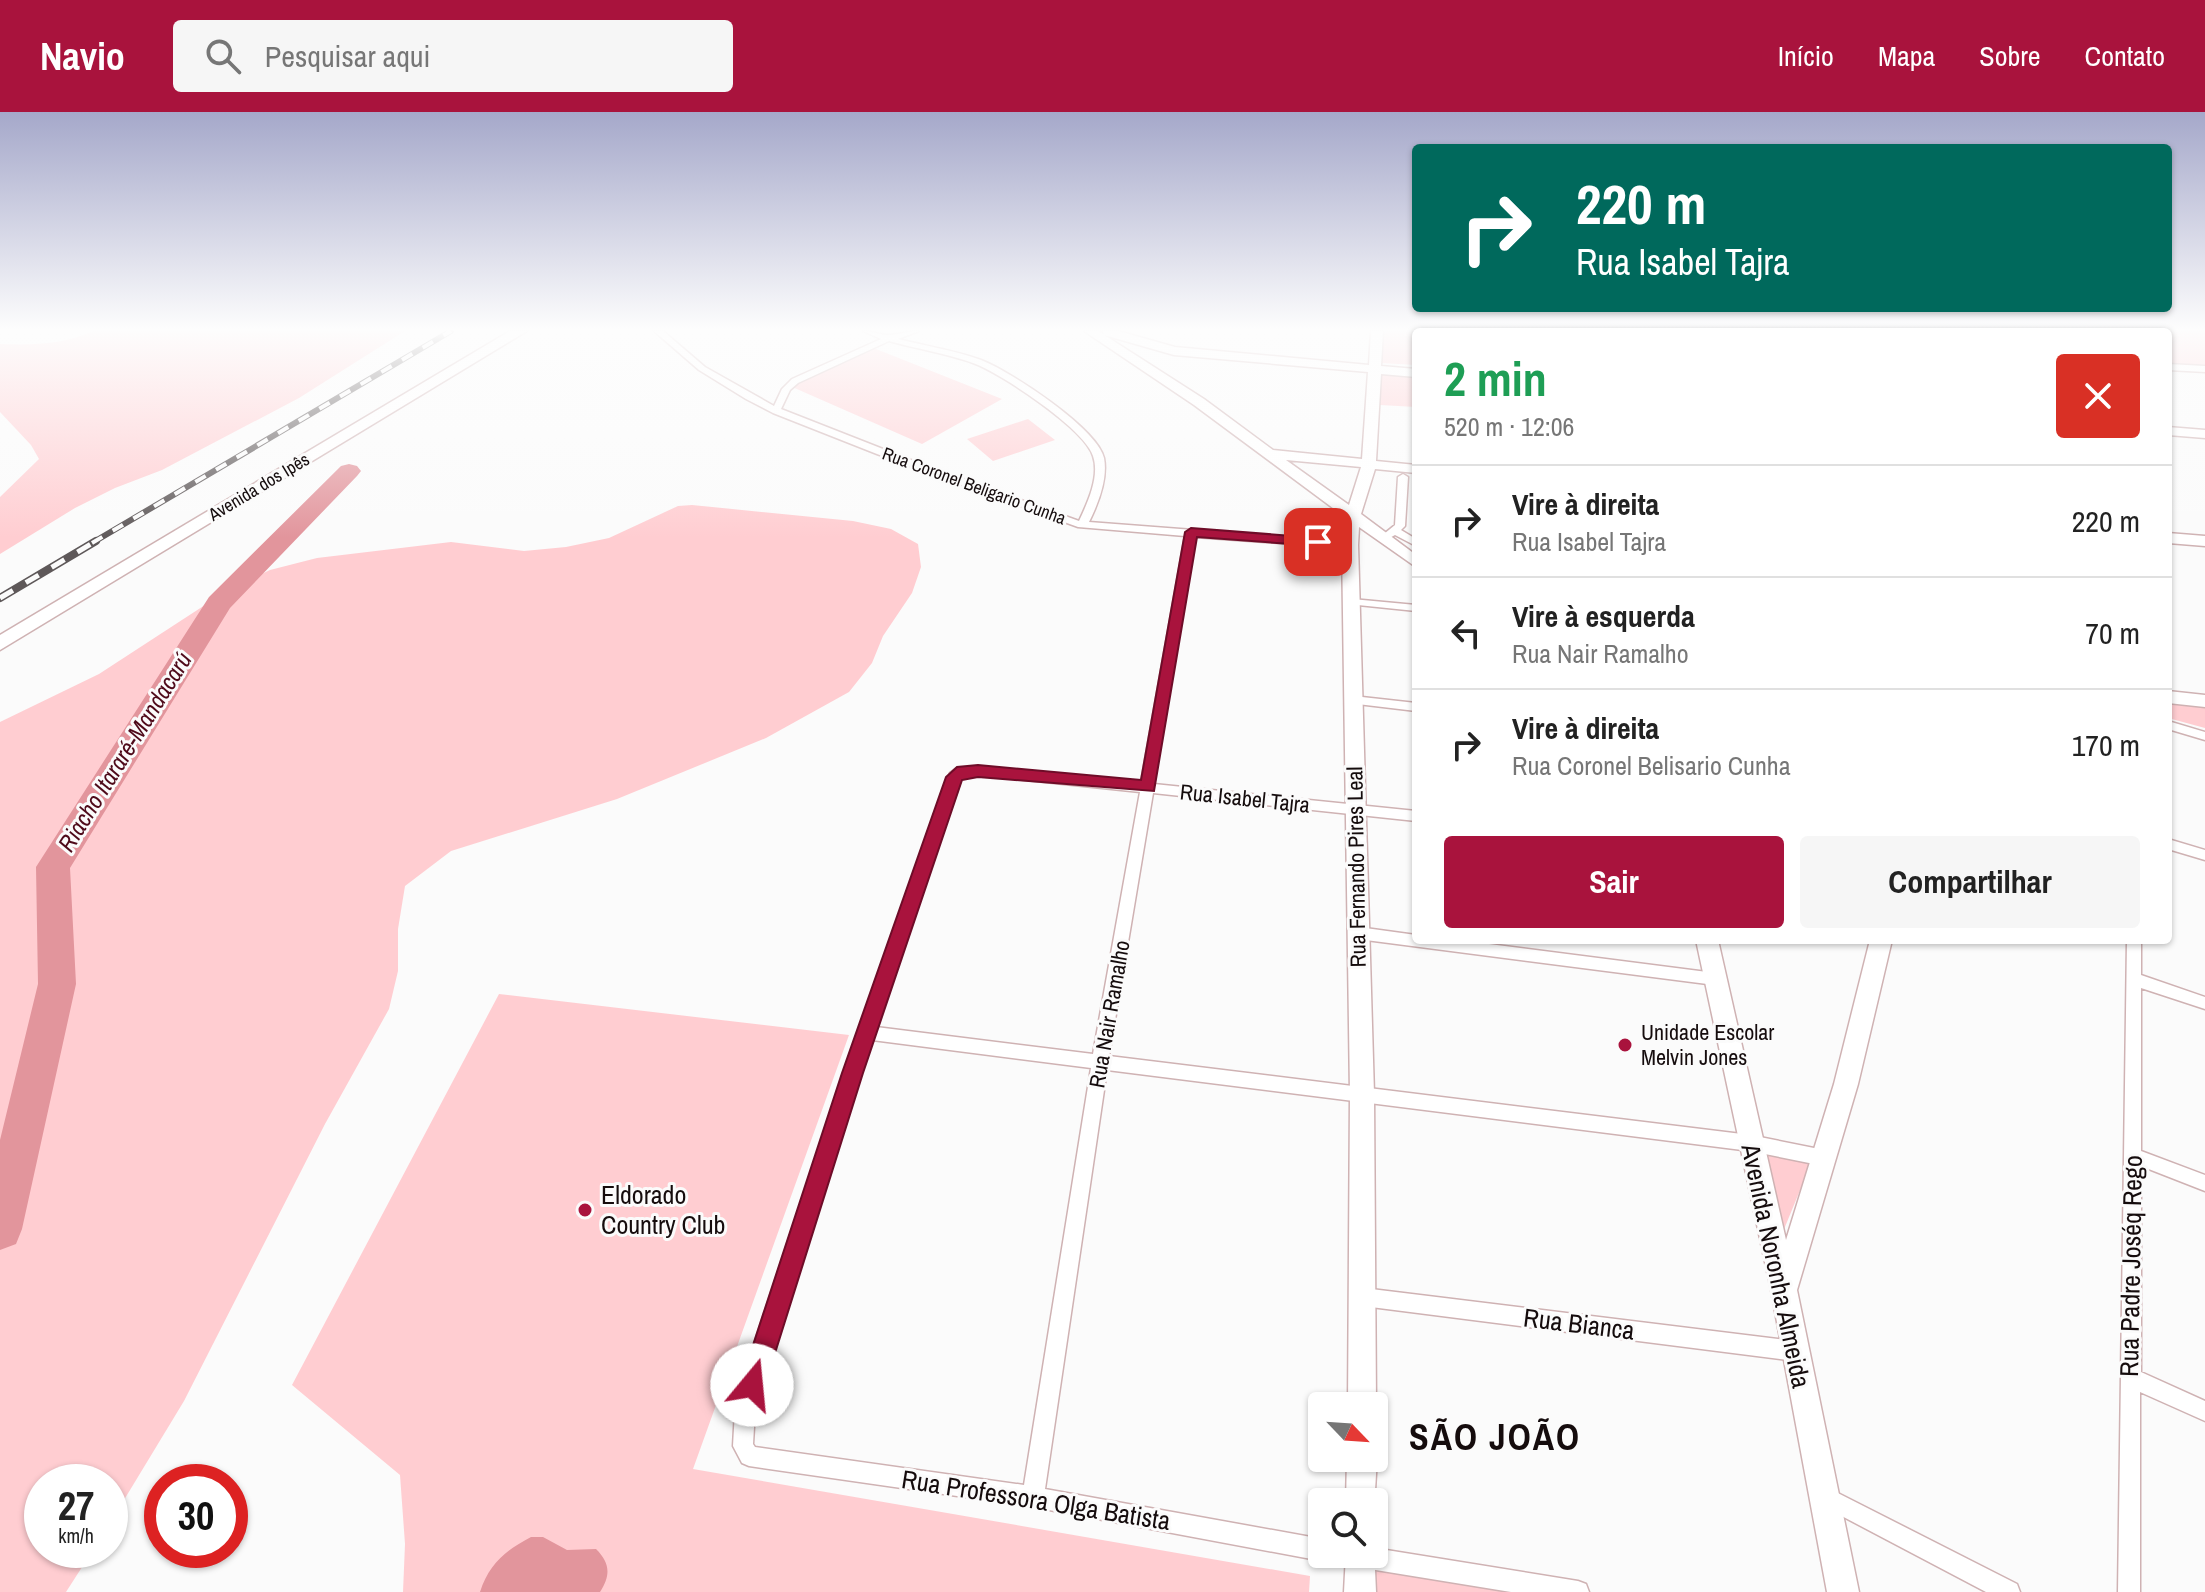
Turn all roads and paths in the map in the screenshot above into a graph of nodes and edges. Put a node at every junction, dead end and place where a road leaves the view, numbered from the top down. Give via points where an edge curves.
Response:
1 (389, 400) edge
2 (397, 400) edge
3 (754, 400) edge
4 (781, 400) edge
5 (1040, 400) edge
6 (1192, 400) edge
7 (1373, 400) edge
8 (776, 411) junction
9 (2172, 431) edge
10 (2205, 434) edge
11 (305, 452) junction
12 (1272, 454) junction
13 (1369, 464) junction
14 (270, 473) junction
15 (1410, 473) edge
16 (1353, 515) junction
17 (1082, 525) junction
18 (1191, 532) junction
19 (1390, 534) junction
20 (2172, 538) edge
21 (2205, 541) edge
22 (1412, 542) edge
23 (1350, 545) junction
24 (1412, 558) edge
25 (1352, 602) junction
26 (1412, 608) edge
27 (0, 628) edge
28 (0, 644) edge
29 (2172, 697) edge
30 (1353, 700) junction
31 (2205, 701) edge
32 (1412, 707) edge
33 (2172, 726) edge
34 (2205, 736) edge
35 (1148, 787) junction
36 (1354, 809) junction
37 (1412, 816) edge
38 (2172, 845) edge
39 (2205, 855) edge
40 (1358, 933) junction
41 (1412, 940) edge
42 (1443, 944) edge
43 (1708, 944) edge
44 (1880, 944) edge
45 (2134, 944) edge
46 (1715, 979) junction
47 (2134, 979) junction
48 (2205, 1003) edge
49 (868, 1033) junction
50 (1100, 1062) junction
51 (1362, 1094) junction
52 (1750, 1143) junction
53 (2132, 1155) junction
54 (1824, 1158) junction
55 (2205, 1183) edge
56 (1784, 1290) junction
57 (1363, 1297) junction
58 (1795, 1351) junction
59 (2129, 1377) junction
60 (1362, 1392) edge
61 (2205, 1411) edge
62 (1823, 1495) junction
63 (1033, 1497) junction
64 (1308, 1547) edge
65 (1388, 1560) edge
66 (1357, 1568) edge
67 (1360, 1592) edge
68 (1578, 1592) edge
69 (1843, 1592) edge
70 (2009, 1592) edge
71 (2129, 1592) edge

1 - 11 main road, Avenida dos Ipês
2 - 11 main road, Avenida dos Ipês
3 - 8 street, Rua Coronel Beligario Cunha
4 - 8 street
5 - 17 street via 1087,437 1098,455 1100,470
6 - 12 main road
7 - 13 main road, Rua Fernando Pires Leal
8 - 17 street, Rua Coronel Beligario Cunha
9 - 10 main road
11 - 14 main road, Avenida dos Ipês
12 - 13 main road
12 - 16 main road
13 - 15 main road
13 - 16 main road, Rua Fernando Pires Leal
14 - 27 main road, Avenida dos Ipês
14 - 28 main road, Avenida dos Ipês
15 - 19 street via 1400,526
16 - 19 main road
16 - 23 main road, Rua Fernando Pires Leal
17 - 18 street, Rua Coronel Beligario Cunha
18 - 23 street, Rua Coronel Beligario Cunha
18 - 35 street, Rua Nair Ramalho
19 - 22 street
19 - 24 main road
20 - 21 main road
23 - 25 main road, Rua Fernando Pires Leal
25 - 26 street
25 - 30 main road, Rua Fernando Pires Leal
29 - 31 main road
30 - 32 street
30 - 36 main road, Rua Fernando Pires Leal
33 - 34 street
35 - 36 street, Rua Isabel Tajra
35 - 49 street, Rua Isabel Tajra via 957,773
35 - 50 street, Rua Nair Ramalho
36 - 37 street, Rua Isabel Tajra
36 - 40 main road, Rua Fernando Pires Leal
38 - 39 street
40 - 41 street
40 - 51 main road, Rua Fernando Pires Leal
42 - 46 street
43 - 46 main road, Avenida Noronha Almeida
44 - 54 main road
45 - 47 street, Rua Padre Joséq Rego
46 - 52 main road, Avenida Noronha Almeida
47 - 48 street
47 - 53 street, Rua Padre Joséq Rego
49 - 50 street
49 - 63 street, Rua Professora Olga Batista via 745,1410 743,1446 749,1456
50 - 51 street
50 - 63 street, Rua Nair Ramalho
51 - 52 street
51 - 57 main road, Rua Fernando Pires Leal
52 - 54 street
52 - 56 main road, Avenida Noronha Almeida
53 - 55 street
53 - 59 street, Rua Padre Joséq Rego
54 - 56 main road
56 - 58 main road, Avenida Noronha Almeida
57 - 58 street, Rua Bianca
57 - 60 main road, Rua Fernando Pires Leal
58 - 62 main road, Avenida Noronha Almeida
59 - 61 street
59 - 71 street, Rua Padre Joséq Rego
62 - 69 main road, Avenida Noronha Almeida
62 - 70 street
63 - 64 street, Rua Professora Olga Batista
65 - 68 street
66 - 67 main road

